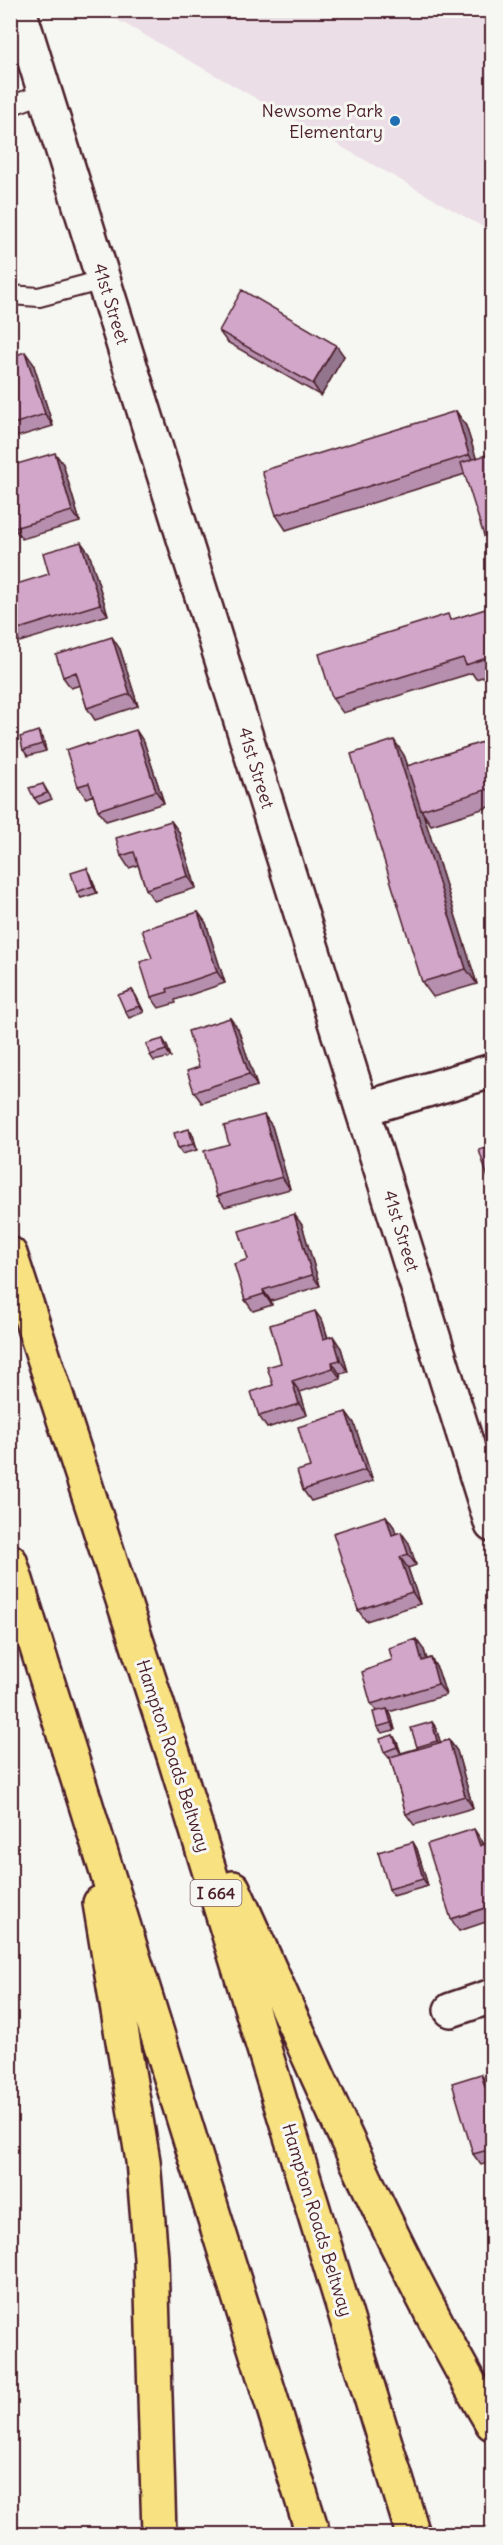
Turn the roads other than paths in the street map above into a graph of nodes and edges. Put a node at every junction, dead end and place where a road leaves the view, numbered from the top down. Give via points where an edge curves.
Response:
1 (19, 10) edge
2 (45, 93) junction
3 (10, 106) edge
4 (103, 280) junction
5 (10, 295) edge
6 (492, 1071) edge
7 (362, 1109) junction
8 (10, 1254) edge
9 (492, 1525) edge
10 (10, 1561) edge
11 (174, 1756) junction
12 (78, 1774) junction
13 (492, 1996) edge
14 (452, 2010) dead end
15 (492, 2423) edge
16 (159, 2535) edge
17 (313, 2535) edge
18 (413, 2535) edge

1 - 2 street, 41st Street
2 - 3 lane
2 - 4 street, 41st Street
4 - 5 lane via 39,297
4 - 7 street, 41st Street
6 - 7 street
7 - 9 street, 41st Street
8 - 11 highway, Hampton Roads Beltway / I 664
10 - 12 highway
11 - 15 highway via 385,2224
11 - 18 highway, Hampton Roads Beltway / I 664
12 - 16 highway via 143,2161 151,2258
12 - 17 highway
13 - 14 street

